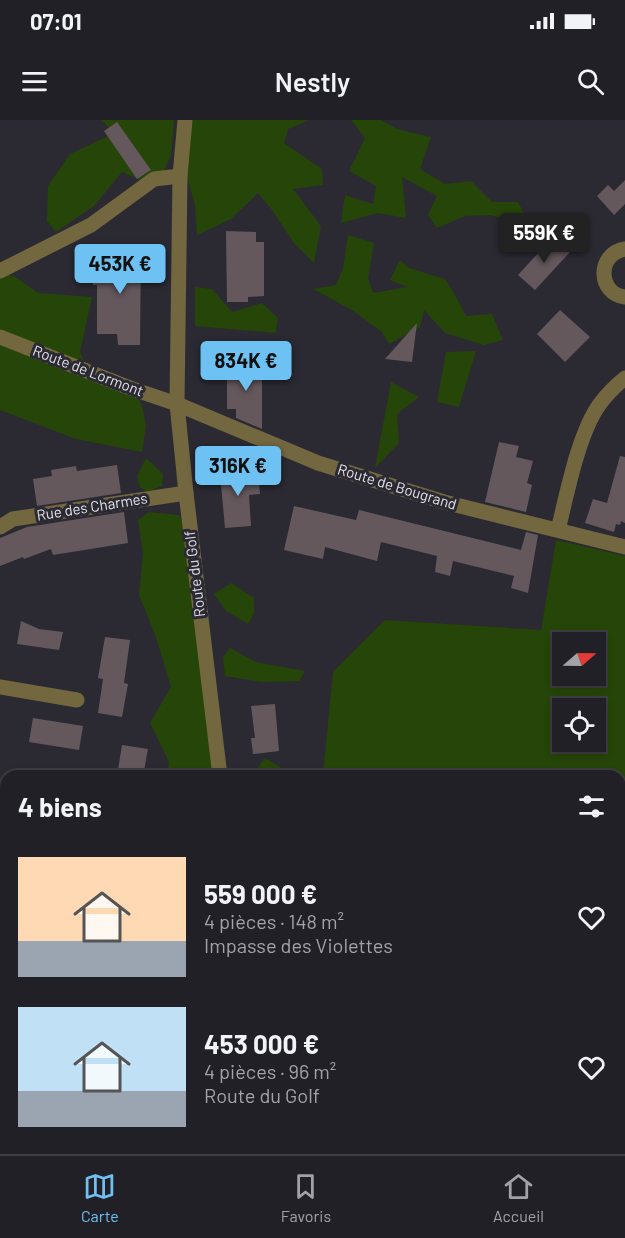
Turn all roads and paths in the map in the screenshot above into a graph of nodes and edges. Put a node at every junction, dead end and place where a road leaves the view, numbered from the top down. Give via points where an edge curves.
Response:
1 (185, 120) edge
2 (180, 176) junction
3 (625, 249) edge
4 (0, 271) edge
5 (625, 297) edge
6 (0, 336) edge
7 (625, 378) edge
8 (177, 404) junction
9 (186, 493) junction
10 (0, 527) edge
11 (558, 530) junction
12 (625, 547) edge
13 (0, 687) edge
14 (77, 700) dead end
15 (219, 770) edge

1 - 2 street, Route du Golf
2 - 4 street via 154,179 91,225
2 - 8 street, Route du Golf
3 - 5 street via 612,254 603,275 609,289
6 - 8 street, Route de Lormont
7 - 11 street via 597,407 586,431
8 - 9 street, Route du Golf
8 - 11 street, Route de Bougrand via 318,463 444,502
9 - 10 street, Rue des Charmes via 13,519
9 - 15 street, Route du Golf
11 - 12 street, Route de Bougrand
13 - 14 street

